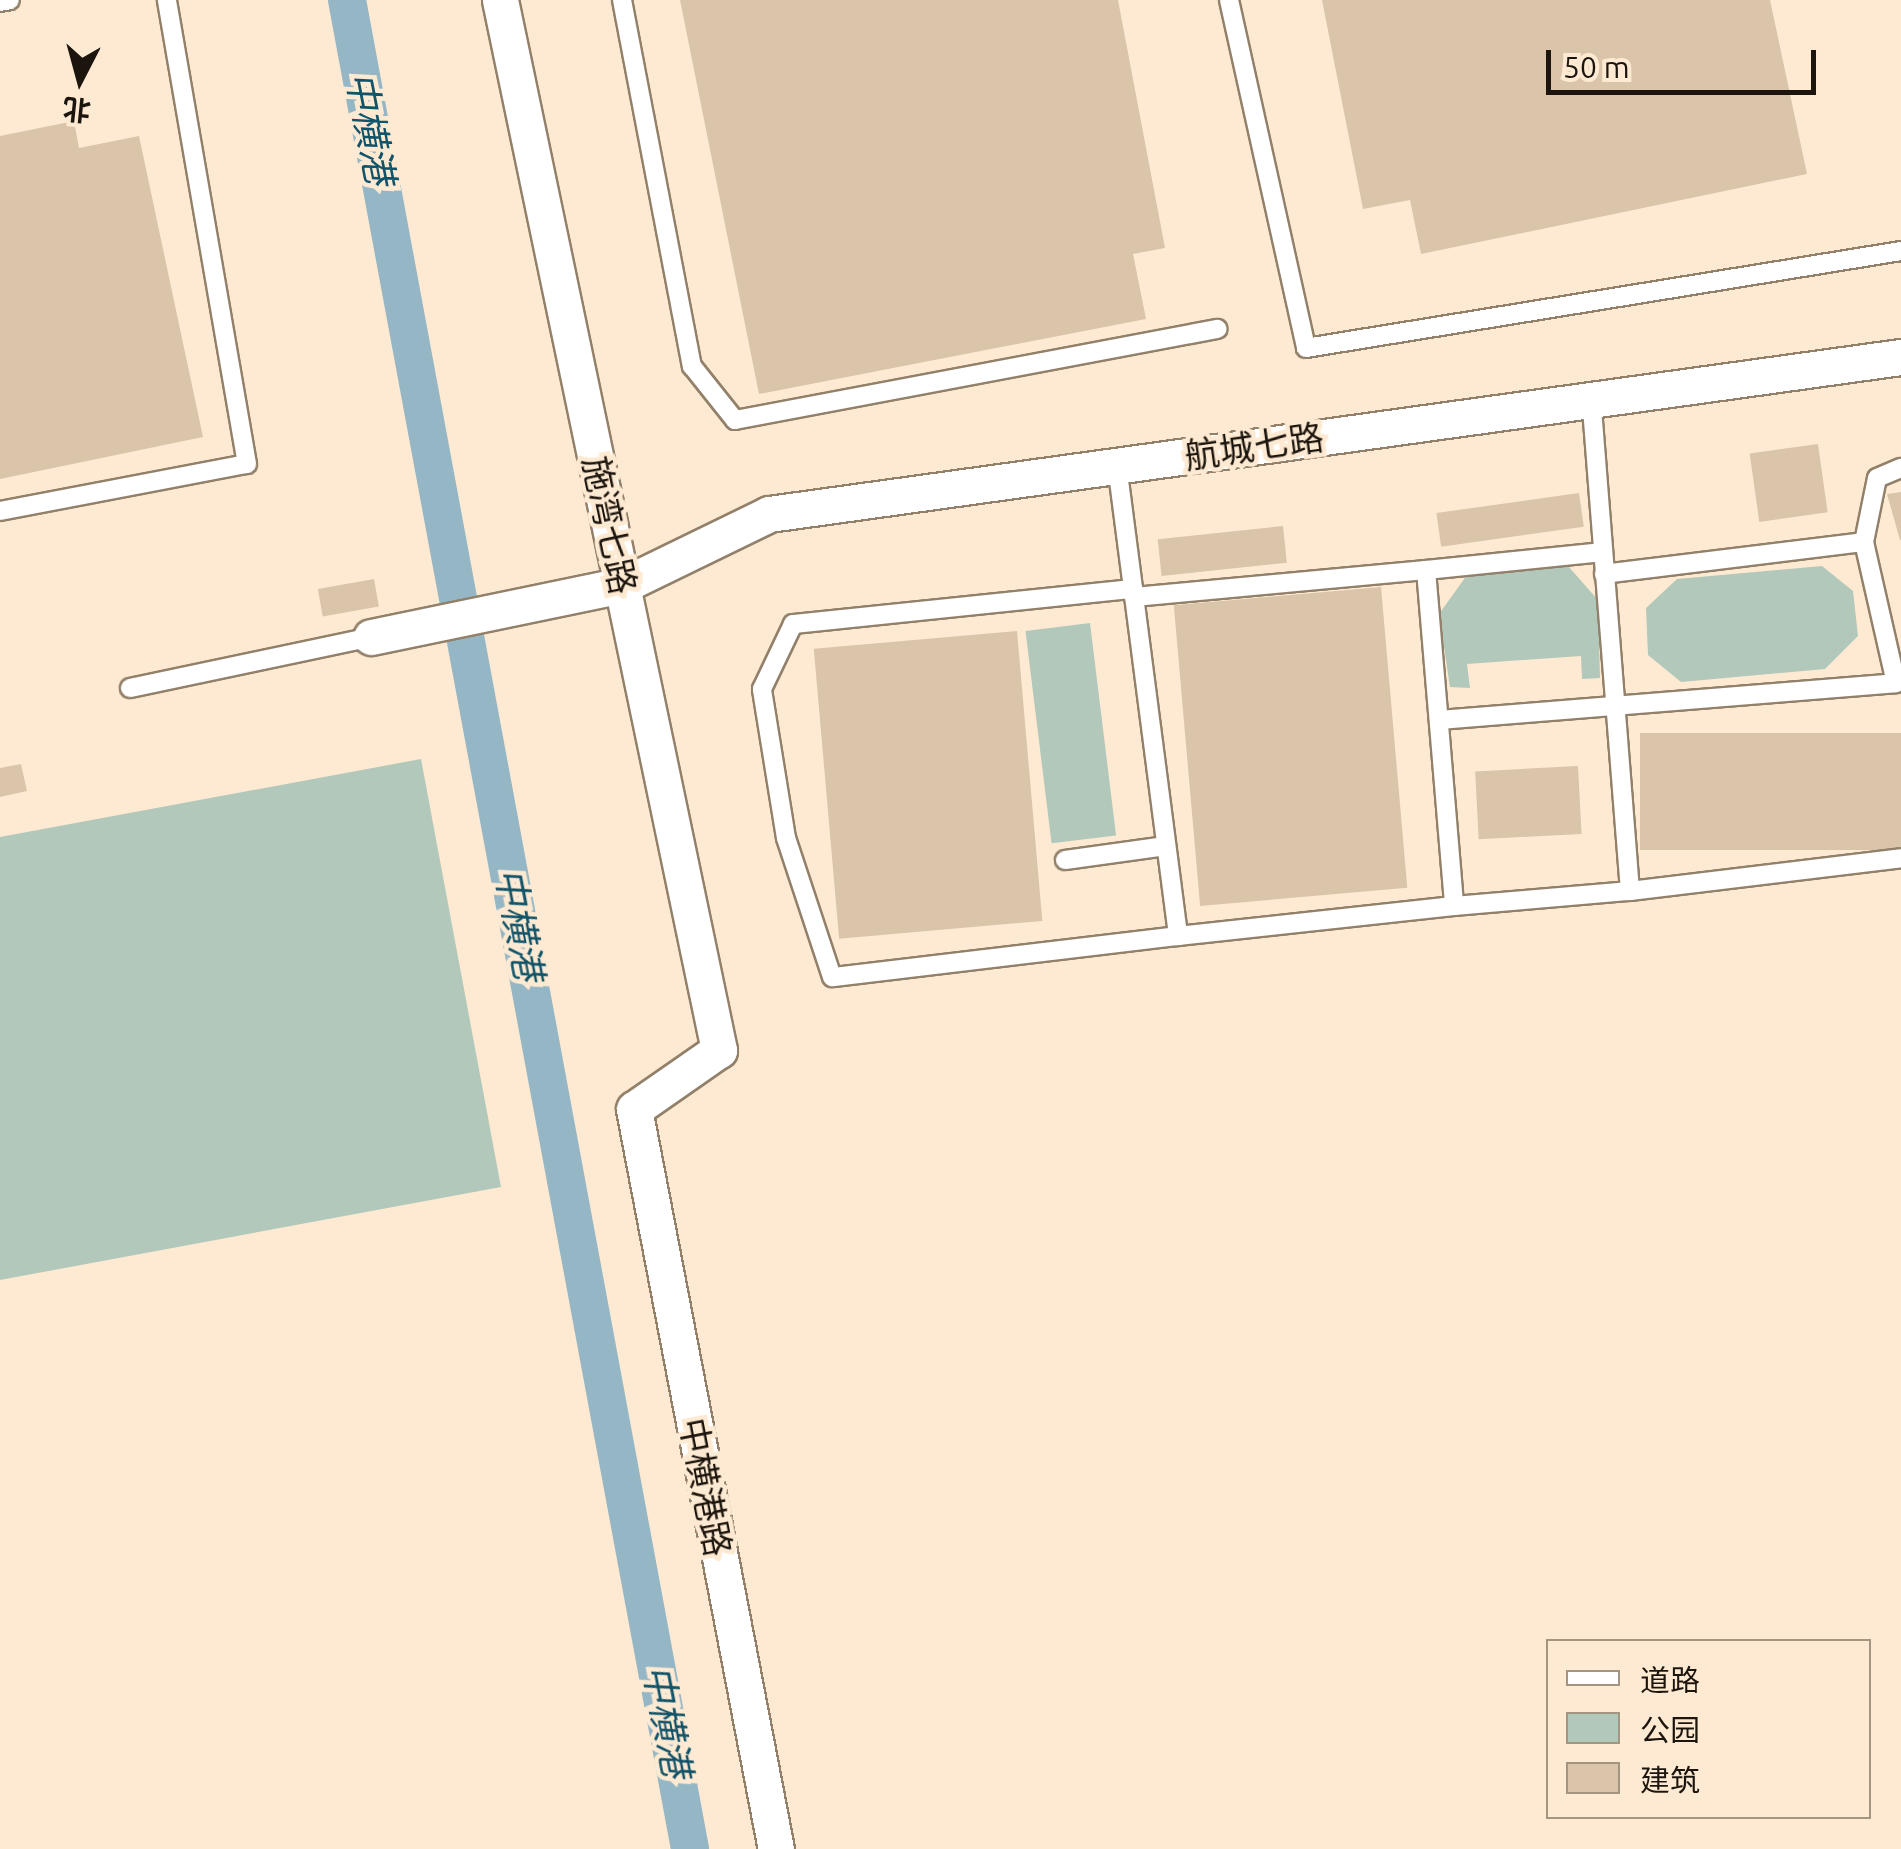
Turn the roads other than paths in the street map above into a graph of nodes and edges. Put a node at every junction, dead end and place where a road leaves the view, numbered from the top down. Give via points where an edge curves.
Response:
1 (10, 0) edge
2 (168, 0) edge
3 (500, 0) edge
4 (622, 0) edge
5 (1229, 0) edge
6 (0, 2) edge
7 (1901, 252) edge
8 (1218, 329) dead end
9 (1901, 357) edge
10 (1591, 400) junction
11 (1117, 465) junction
12 (1901, 468) edge
13 (0, 511) edge
14 (1864, 542) junction
15 (1602, 552) junction
16 (1426, 570) junction
17 (1604, 574) junction
18 (623, 585) junction
19 (1133, 593) junction
20 (370, 636) joint
21 (1898, 683) edge
22 (130, 688) dead end
23 (1615, 706) junction
24 (1439, 720) junction
25 (1166, 846) junction
26 (1901, 858) edge
27 (1065, 860) dead end
28 (1630, 892) junction
29 (1454, 906) junction
30 (1178, 936) junction
31 (636, 1126) joint
32 (776, 1849) edge

1 - 6 lane
2 - 13 lane via 246,464
3 - 18 street, 施湾七路
4 - 8 lane via 692,366 735,420
5 - 7 lane via 1306,348
9 - 10 street, 航城七路
10 - 11 street, 航城七路
10 - 15 lane
11 - 18 street, 航城七路 via 769,514
11 - 19 lane
12 - 14 lane via 1876,478
14 - 17 lane
14 - 21 lane
15 - 16 lane
15 - 17 lane
16 - 19 lane
16 - 24 lane
17 - 23 lane
18 - 20 street, 航城七路
18 - 31 street, 施湾七路 via 720,1050 634,1110
19 - 25 lane
19 - 30 lane via 793,624 762,688 786,838 832,977
20 - 22 lane
21 - 23 lane
23 - 24 lane
23 - 28 lane
24 - 29 lane
25 - 27 lane
25 - 30 lane
26 - 28 lane
28 - 29 lane
29 - 30 lane
31 - 32 street, 中横港路

